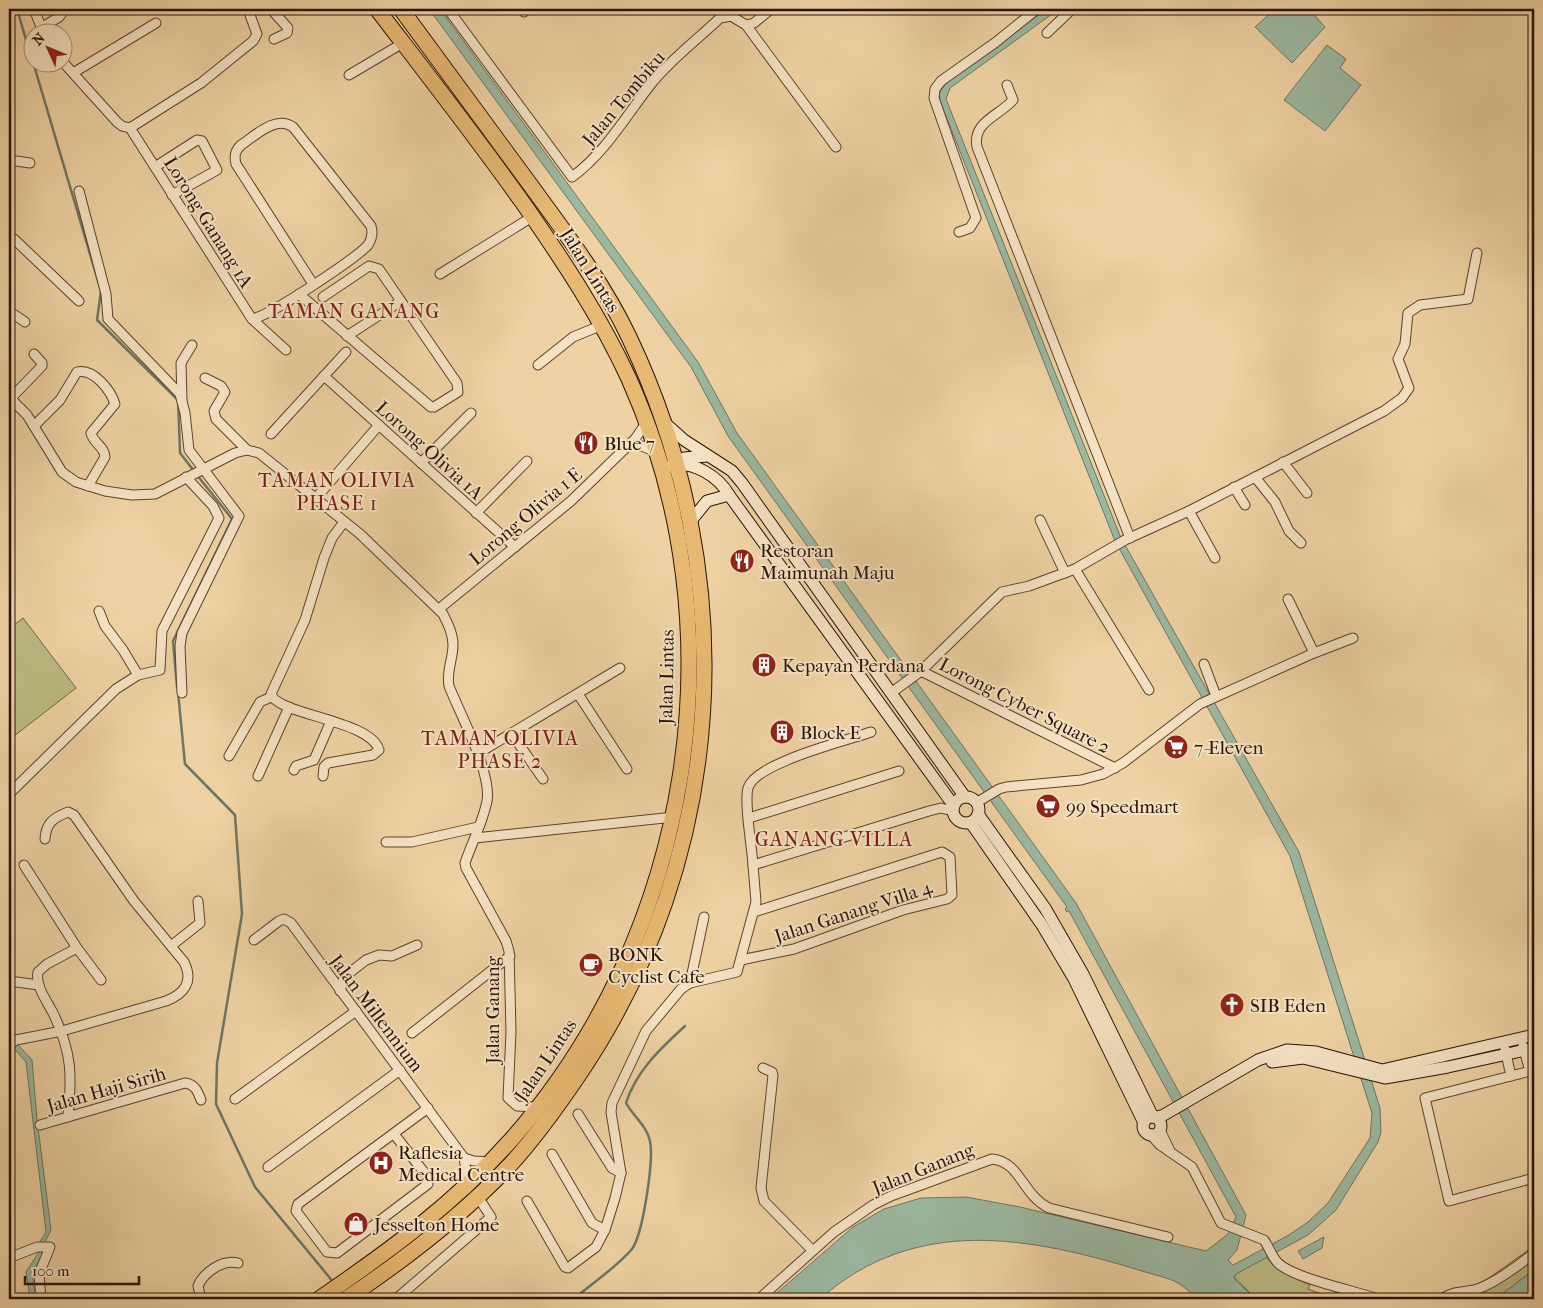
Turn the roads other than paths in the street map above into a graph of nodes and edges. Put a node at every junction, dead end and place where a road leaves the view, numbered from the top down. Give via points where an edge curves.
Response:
1 (34, 9) edge
2 (65, 9) edge
3 (251, 9) edge
4 (271, 9) edge
5 (377, 9) edge
6 (401, 9) edge
7 (448, 9) edge
8 (771, 9) edge
9 (1036, 9) edge
10 (1072, 9) edge
11 (39, 22) edge
12 (52, 22) edge
13 (156, 24) dead end
14 (746, 25) junction
15 (1047, 33) dead end
16 (274, 40) dead end
17 (403, 43) junction
18 (73, 73) joint
19 (349, 75) dead end
20 (1007, 85) dead end
21 (130, 128) junction
22 (836, 147) dead end
23 (9, 160) edge
24 (30, 163) dead end
25 (155, 167) junction
26 (79, 191) dead end
27 (172, 195) junction
28 (532, 217) junction
29 (959, 232) dead end
30 (9, 238) edge
31 (1477, 254) dead end
32 (440, 274) dead end
33 (313, 284) junction
34 (298, 294) junction
35 (323, 297) dead end
36 (79, 301) dead end
37 (401, 301) junction
38 (9, 310) edge
39 (618, 315) junction
40 (252, 319) junction
41 (26, 322) dead end
42 (601, 322) junction
43 (347, 336) junction
44 (192, 344) dead end
45 (286, 350) dead end
46 (346, 352) dead end
47 (34, 354) dead end
48 (538, 366) dead end
49 (622, 366) junction
50 (324, 376) junction
51 (205, 378) dead end
52 (10, 397) edge
53 (182, 400) junction
54 (470, 413) dead end
55 (663, 421) junction
56 (647, 422) junction
57 (379, 425) junction
58 (34, 426) junction
59 (271, 434) dead end
60 (630, 444) junction
61 (247, 450) junction
62 (656, 452) junction
63 (707, 456) junction
64 (527, 461) dead end
65 (421, 462) junction
66 (1284, 462) junction
67 (668, 466) junction
68 (202, 468) junction
69 (188, 476) junction
70 (1255, 477) junction
71 (88, 486) junction
72 (1234, 487) junction
73 (1306, 494) dead end
74 (729, 495) junction
75 (316, 498) junction
76 (1245, 505) dead end
77 (1189, 511) junction
78 (476, 512) junction
79 (1040, 520) dead end
80 (344, 522) junction
81 (690, 522) junction
82 (1128, 539) junction
83 (1301, 543) dead end
84 (515, 547) junction
85 (1215, 558) dead end
86 (1075, 570) junction
87 (1065, 573) junction
88 (1288, 599) dead end
89 (439, 609) junction
90 (99, 611) dead end
91 (1353, 638) dead end
92 (1314, 653) junction
93 (1204, 664) dead end
94 (620, 668) dead end
95 (917, 673) junction
96 (138, 676) junction
97 (1149, 690) dead end
98 (182, 693) dead end
99 (891, 693) junction
100 (578, 694) junction
101 (271, 697) junction
102 (1214, 697) junction
103 (290, 706) junction
104 (331, 722) junction
105 (871, 732) dead end
106 (512, 734) junction
107 (477, 754) junction
108 (229, 756) dead end
109 (1115, 768) junction
110 (627, 769) dead end
111 (294, 770) dead end
112 (899, 771) dead end
113 (258, 776) dead end
114 (323, 776) dead end
115 (543, 779) dead end
116 (9, 794) edge
117 (965, 797) junction
118 (953, 808) junction
119 (977, 809) junction
120 (674, 817) junction
121 (749, 818) junction
122 (478, 827) junction
123 (475, 838) junction
124 (45, 839) dead end
125 (386, 842) dead end
126 (665, 853) junction
127 (680, 854) junction
128 (24, 865) dead end
129 (754, 865) junction
130 (198, 901) dead end
131 (754, 912) junction
132 (704, 917) dead end
133 (254, 940) dead end
134 (417, 945) dead end
135 (171, 946) junction
136 (76, 948) junction
137 (510, 956) junction
138 (741, 960) junction
139 (101, 980) dead end
140 (9, 981) edge
141 (690, 983) junction
142 (39, 986) junction
143 (340, 991) junction
144 (356, 1010) junction
145 (62, 1031) junction
146 (412, 1033) dead end
147 (1534, 1035) edge
148 (1521, 1038) junction
149 (12, 1042) edge
150 (1504, 1042) junction
151 (1529, 1049) edge
152 (1506, 1055) junction
153 (763, 1068) dead end
154 (400, 1070) junction
155 (1532, 1071) edge
156 (1375, 1073) junction
157 (1511, 1076) junction
158 (235, 1098) dead end
159 (201, 1100) dead end
160 (517, 1106) junction
161 (538, 1106) junction
162 (428, 1108) junction
163 (578, 1114) dead end
164 (68, 1117) junction
165 (1157, 1122) junction
166 (40, 1125) dead end
167 (521, 1128) junction
168 (394, 1134) junction
169 (552, 1154) dead end
170 (464, 1158) junction
171 (491, 1162) junction
172 (268, 1167) dead end
173 (621, 1174) junction
174 (1534, 1178) edge
175 (462, 1191) junction
176 (478, 1197) junction
177 (527, 1201) dead end
178 (605, 1230) junction
179 (1168, 1237) dead end
180 (812, 1250) junction
181 (1534, 1253) edge
182 (9, 1258) edge
183 (238, 1263) dead end
184 (41, 1299) edge
185 (201, 1299) edge
186 (319, 1299) edge
187 (346, 1299) edge
188 (396, 1299) edge
189 (759, 1299) edge
190 (1378, 1299) edge
191 (1441, 1299) edge

1 - 11 street
2 - 12 street
3 - 21 street via 257,34 250,44 201,83
4 - 16 street via 288,28 287,33
5 - 17 highway, Jalan Lintas
6 - 39 highway, Jalan Lintas via 589,266
7 - 14 street, Jalan Tombiku via 572,177 605,145 656,78 720,18 731,16
8 - 14 street via 754,23
9 - 29 street via 941,81 935,89 934,98 976,218 970,228
10 - 15 street
13 - 18 street
14 - 22 street
17 - 19 street
17 - 28 highway, Jalan Lintas
18 - 21 street via 122,126
20 - 82 street via 1013,100 979,129 976,147
21 - 25 street, Lorong Ganang 1A
23 - 24 street
25 - 27 street, Lorong Ganang 1A
25 - 27 street via 197,140 202,141 217,170
26 - 53 street via 106,294 108,318
27 - 40 street, Lorong Ganang 1A
28 - 32 street
28 - 42 highway, Jalan Lintas
30 - 36 street via 14,239
31 - 66 street via 1468,299 1420,305 1408,314 1406,344 1398,359 1409,384 1407,393 1384,411
33 - 33 street via 367,246 372,236 371,226 293,127 276,123 242,145 236,153 236,164
33 - 34 street
34 - 40 street via 264,316
34 - 43 street
35 - 37 street via 373,266 379,269
37 - 43 street
37 - 43 street via 458,383 459,389 454,395 431,407
38 - 41 street
39 - 49 highway via 612,322 612,330
39 - 55 highway, Jalan Lintas
40 - 45 street, Lorong Ganang 1A
42 - 48 street via 573,337
42 - 49 highway, Jalan Lintas
44 - 53 street via 181,363
46 - 50 street
47 - 52 street via 42,366
49 - 56 highway, Jalan Lintas
50 - 57 street, Lorong Olivia 1A
50 - 59 street
51 - 61 street via 221,386 225,392 214,412 216,419
52 - 58 street
53 - 68 street via 188,448
54 - 65 street
55 - 63 street
55 - 67 highway, Jalan Lintas
56 - 60 street, Lorong Olivia 1 E
56 - 62 highway, Jalan Lintas
57 - 65 street, Lorong Olivia 1A
57 - 75 street
58 - 71 street via 62,472
58 - 71 street via 60,400 77,372 89,373 103,384 115,404 90,433 105,457
60 - 62 street
60 - 84 street, Lorong Olivia 1 E via 567,505
61 - 68 street via 235,452
61 - 75 street, Jalan Ganang via 266,457
62 - 67 highway, Jalan Lintas
63 - 67 street via 684,458
63 - 99 street via 732,471 746,489
64 - 78 street
65 - 78 street, Lorong Olivia 1A
66 - 70 street
66 - 73 street
67 - 74 street via 691,466 710,475
67 - 81 highway, Jalan Lintas
67 - 120 highway, Jalan Lintas via 688,614 688,708
68 - 69 street
68 - 98 street via 239,516 182,633
69 - 71 street via 148,495 119,494
69 - 96 street via 219,518 162,631 160,670
70 - 72 street
70 - 83 street via 1275,502 1293,538
72 - 76 street
72 - 77 street
74 - 81 street via 707,501
74 - 118 street
75 - 80 street, Jalan Ganang
77 - 82 street
77 - 85 street
78 - 84 street, Lorong Olivia 1A
79 - 87 street
80 - 89 street, Jalan Ganang
80 - 101 street via 332,538 305,620
81 - 127 highway, Jalan Lintas via 702,604 704,717
82 - 86 street
84 - 89 street, Lorong Olivia 1 E
86 - 87 street
86 - 97 street
87 - 95 street via 1002,592
88 - 92 street
89 - 107 street, Jalan Ganang via 452,637 449,686
90 - 96 street via 105,626
91 - 92 street
92 - 102 street
93 - 102 street
94 - 100 street
95 - 99 street
95 - 109 street, Lorong Cyber Square 2
96 - 116 street via 116,689 87,715
99 - 117 street
100 - 106 street
100 - 110 street
101 - 103 street
101 - 108 street via 260,702
102 - 109 street
103 - 104 street
103 - 113 street
104 - 111 street via 314,760 296,766
104 - 114 street via 364,734 375,742 379,750 373,756 328,763
105 - 121 street via 766,769 751,782 747,794
106 - 107 street
106 - 115 street
107 - 122 street, Jalan Ganang via 488,790
109 - 119 street via 1081,780 999,789
112 - 121 street
117 - 118 street via 958,800
117 - 119 street
118 - 119 street via 958,821
118 - 129 street via 929,810
119 - 165 street
120 - 123 street
120 - 126 highway, Jalan Lintas
121 - 129 street
122 - 123 street, Jalan Ganang
122 - 125 street via 412,842
123 - 137 street, Jalan Ganang via 466,868 506,941
124 - 135 street via 48,824 62,814 72,812 134,902
126 - 127 highway via 672,857
126 - 161 highway, Jalan Lintas via 629,955 608,998 584,1040
127 - 176 highway, Jalan Lintas via 642,962 597,1048 542,1127
128 - 136 street
129 - 131 street
130 - 135 street via 200,923
131 - 138 street
131 - 138 street, Jalan Ganang Villa 4 via 942,852 950,857 952,895 947,899 903,910 794,949
132 - 141 street
133 - 143 street, Jalan Millennium via 278,921 287,920
134 - 143 street via 392,956 379,955 366,960 344,977
135 - 145 street via 188,969 188,982 182,992 166,1001
136 - 139 street
136 - 142 street via 41,969 37,977
137 - 146 street
137 - 160 street, Jalan Ganang via 511,1032 507,1095
138 - 141 street via 734,974
140 - 142 street
141 - 173 street via 680,989 646,1031 612,1103 610,1112
142 - 145 street
143 - 144 street, Jalan Millennium
144 - 154 street, Jalan Millennium
144 - 158 street
145 - 149 street
145 - 164 street via 72,1074
147 - 148 street
148 - 150 street
148 - 151 street
150 - 152 street
150 - 156 street
151 - 152 street
151 - 155 street
152 - 156 street via 1393,1077
152 - 157 street
153 - 180 street via 773,1075 761,1188 764,1201
154 - 162 street, Jalan Millennium
154 - 172 street
155 - 157 street
156 - 165 street via 1303,1058 1276,1060
157 - 174 street via 1425,1098 1427,1107 1449,1201
159 - 164 street, Jalan Haji Sirih via 198,1090 185,1083
160 - 161 street
160 - 167 street, Jalan Ganang via 522,1118
161 - 167 highway, Jalan Lintas
162 - 168 street
162 - 170 street, Jalan Millennium
163 - 173 street via 612,1168
164 - 166 street, Jalan Haji Sirih
165 - 190 street via 1160,1145 1192,1167 1218,1220 1230,1228 1259,1237 1284,1268
167 - 171 highway, Jalan Lintas
168 - 168 street via 427,1176 426,1187 337,1253 327,1252 296,1211 298,1204
169 - 178 street via 592,1223
170 - 171 street
170 - 175 street via 466,1170
171 - 175 highway, Jalan Lintas
173 - 178 street
175 - 186 highway, Jalan Lintas via 389,1251
176 - 187 highway, Jalan Lintas via 429,1239
176 - 188 street via 491,1217
177 - 178 street via 565,1267 596,1247
179 - 180 street, Jalan Ganang via 1048,1208 1032,1197 1009,1165 992,1159 873,1205
180 - 189 street, Jalan Ganang
181 - 191 street via 1491,1282
182 - 184 street via 37,1247 50,1247 39,1274
183 - 185 street via 231,1261 207,1274 198,1286

